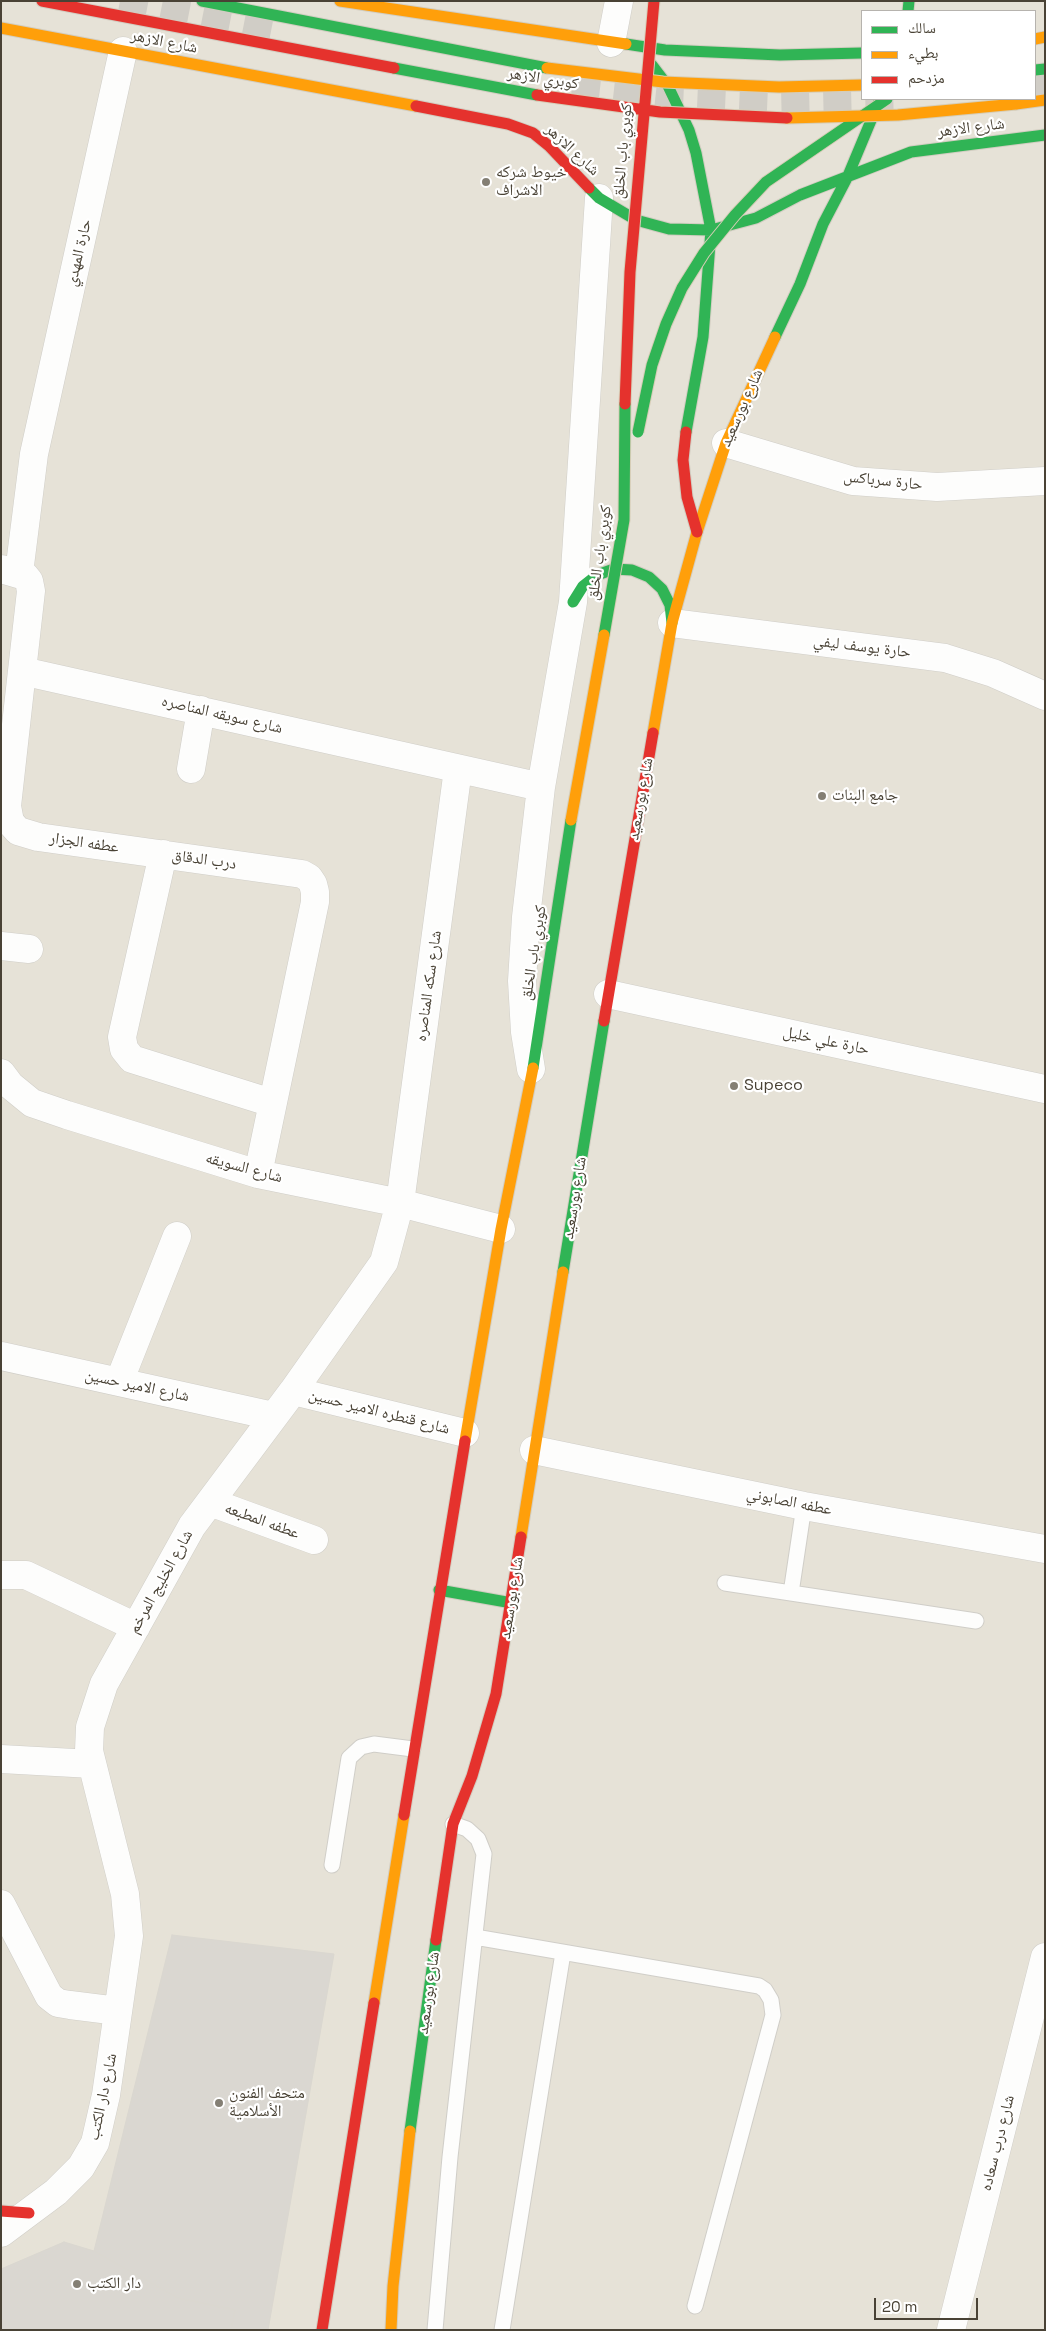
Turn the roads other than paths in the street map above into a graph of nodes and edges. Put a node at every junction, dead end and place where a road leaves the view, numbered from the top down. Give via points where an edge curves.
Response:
1 (42, 1) edge
2 (202, 1) edge
3 (340, 1) edge
4 (619, 1) edge
5 (654, 1) edge
6 (1, 28) edge
7 (611, 43) junction
8 (638, 47) junction
9 (123, 51) junction
10 (861, 53) edge
11 (861, 85) edge
12 (880, 100) edge
13 (886, 100) edge
14 (1045, 100) edge
15 (1045, 135) edge
16 (846, 178) junction
17 (600, 198) junction
18 (711, 230) junction
19 (726, 444) junction
20 (1045, 481) edge
21 (624, 520) junction
22 (696, 532) junction
23 (10, 571) edge
24 (573, 602) junction
25 (672, 623) junction
26 (22, 671) junction
27 (1045, 696) edge
28 (201, 710) junction
29 (9, 721) edge
30 (190, 769) dead end
31 (458, 769) junction
32 (540, 787) junction
33 (5, 821) edge
34 (164, 854) junction
35 (1, 946) edge
36 (29, 949) dead end
37 (608, 994) junction
38 (1, 1073) edge
39 (532, 1075) junction
40 (1045, 1089) edge
41 (272, 1103) junction
42 (258, 1174) junction
43 (400, 1203) junction
44 (501, 1230) junction
45 (177, 1236) dead end
46 (1, 1356) edge
47 (119, 1382) junction
48 (293, 1391) junction
49 (273, 1416) junction
50 (465, 1433) junction
51 (534, 1450) junction
52 (210, 1502) junction
53 (804, 1506) junction
54 (314, 1540) dead end
55 (1045, 1550) edge
56 (1, 1576) edge
57 (725, 1583) dead end
58 (439, 1590) junction
59 (791, 1593) junction
60 (512, 1603) junction
61 (976, 1621) dead end
62 (136, 1627) junction
63 (413, 1749) junction
64 (1, 1758) edge
65 (92, 1764) junction
66 (453, 1824) junction
67 (332, 1865) dead end
68 (1, 1904) edge
69 (475, 1937) junction
70 (562, 1953) junction
71 (1045, 1957) edge
72 (1039, 2007) edge
73 (118, 2011) junction
74 (1, 2211) edge
75 (28, 2213) junction
76 (1, 2233) edge
77 (695, 2306) dead end
78 (322, 2330) edge
79 (391, 2330) edge
80 (435, 2330) edge
81 (502, 2330) edge
82 (951, 2330) edge

1 - 14 main road, كوبري الازهر, bridge via 528,93 660,112 779,118 898,115
2 - 11 main road, كوبري الازهر, bridge via 547,68 662,82 779,87
3 - 7 main road
4 - 7 street
5 - 21 main road, كوبري باب الخلق, bridge via 630,272
6 - 9 main road, شارع الازهر
7 - 8 main road
8 - 10 main road via 780,56
8 - 18 main road via 668,86 689,130
9 - 17 main road, شارع الازهر via 508,124 533,133
9 - 23 street, حارة المهدي
12 - 16 main road, شارع بورسعيد
13 - 21 main road, bridge via 766,182 734,215 682,288 666,324 642,404
15 - 16 main road, شارع الازهر via 911,152
16 - 18 main road, شارع الازهر via 800,195 756,218
16 - 19 main road, شارع بورسعيد
17 - 18 main road, شارع الازهر via 636,220 669,229
17 - 24 street
18 - 22 main road via 703,336 683,460 686,497
19 - 20 street, حارة سرباكس via 853,481 937,487
19 - 22 main road, شارع بورسعيد
21 - 39 main road, كوبري باب الخلق, bridge via 571,820
22 - 25 main road, شارع بورسعيد
23 - 26 street via 29,581 31,591
24 - 25 main road via 583,586 597,575 614,569 632,570 649,577 662,589 670,605
24 - 32 street
25 - 27 street, حارة يوسف ليفي via 945,658 993,673
25 - 37 main road, شارع بورسعيد
26 - 28 street, شارع سويقه المناصره
26 - 29 street, عطفه الجزار
28 - 30 street
28 - 31 street, شارع سويقه المناصره
29 - 33 street, عطفه الجزار
31 - 32 street, شارع سويقه المناصره
31 - 43 street, شارع سكه المناصره
32 - 39 street via 522,981
33 - 34 street, عطفه الجزار via 18,831 38,837
34 - 41 street, درب الدقاق via 122,1038 124,1049 132,1059
34 - 41 street, درب الدقاق via 302,874 313,884 314,902
35 - 36 street
37 - 40 street, حارة علي خليل
37 - 51 main road, شارع بورسعيد
38 - 42 street, شارع السويقه via 32,1103
39 - 44 main road
41 - 42 street, درب الدقاق
42 - 43 street, شارع السويقه
43 - 44 street, شارع السويقه
43 - 48 street, شارع الخليج المرخم via 384,1262
44 - 50 main road
45 - 47 street
46 - 47 street, شارع الامير حسين
47 - 49 street, شارع الامير حسين
48 - 49 street, شارع الخليج المرخم
48 - 50 street, شارع قنطره الامير حسين
49 - 52 street, شارع الخليج المرخم
50 - 58 main road
51 - 53 street, عطفه الصابوني
51 - 60 main road, شارع بورسعيد
52 - 54 street, عطفه المطبعه
52 - 62 street, شارع الخليج المرخم via 192,1526
53 - 55 street, عطفه الصابوني
53 - 59 lane
56 - 62 street via 26,1575
57 - 59 lane
58 - 60 main road
58 - 63 main road
59 - 61 lane
60 - 66 main road, شارع بورسعيد via 496,1694 472,1776
62 - 65 street, شارع الخليج المرخم via 104,1684 90,1727
63 - 67 lane via 374,1744 360,1748 349,1758
63 - 78 main road
64 - 65 street
65 - 73 street, شارع الخليج المرخم via 125,1894 129,1936
66 - 69 lane via 467,1829 478,1840 484,1854
66 - 79 main road, شارع بورسعيد via 414,2096
68 - 73 street via 49,1996 70,2006
69 - 70 lane
69 - 80 lane via 450,2157
70 - 77 lane via 759,1986 771,2000 773,2015
70 - 81 lane
71 - 72 street, شارع درب سعاده
72 - 82 street, شارع درب سعاده
73 - 75 street, شارع دار الكتب via 106,2095 95,2143 81,2168
74 - 75 main road
75 - 76 street, شارع دار الكتب

